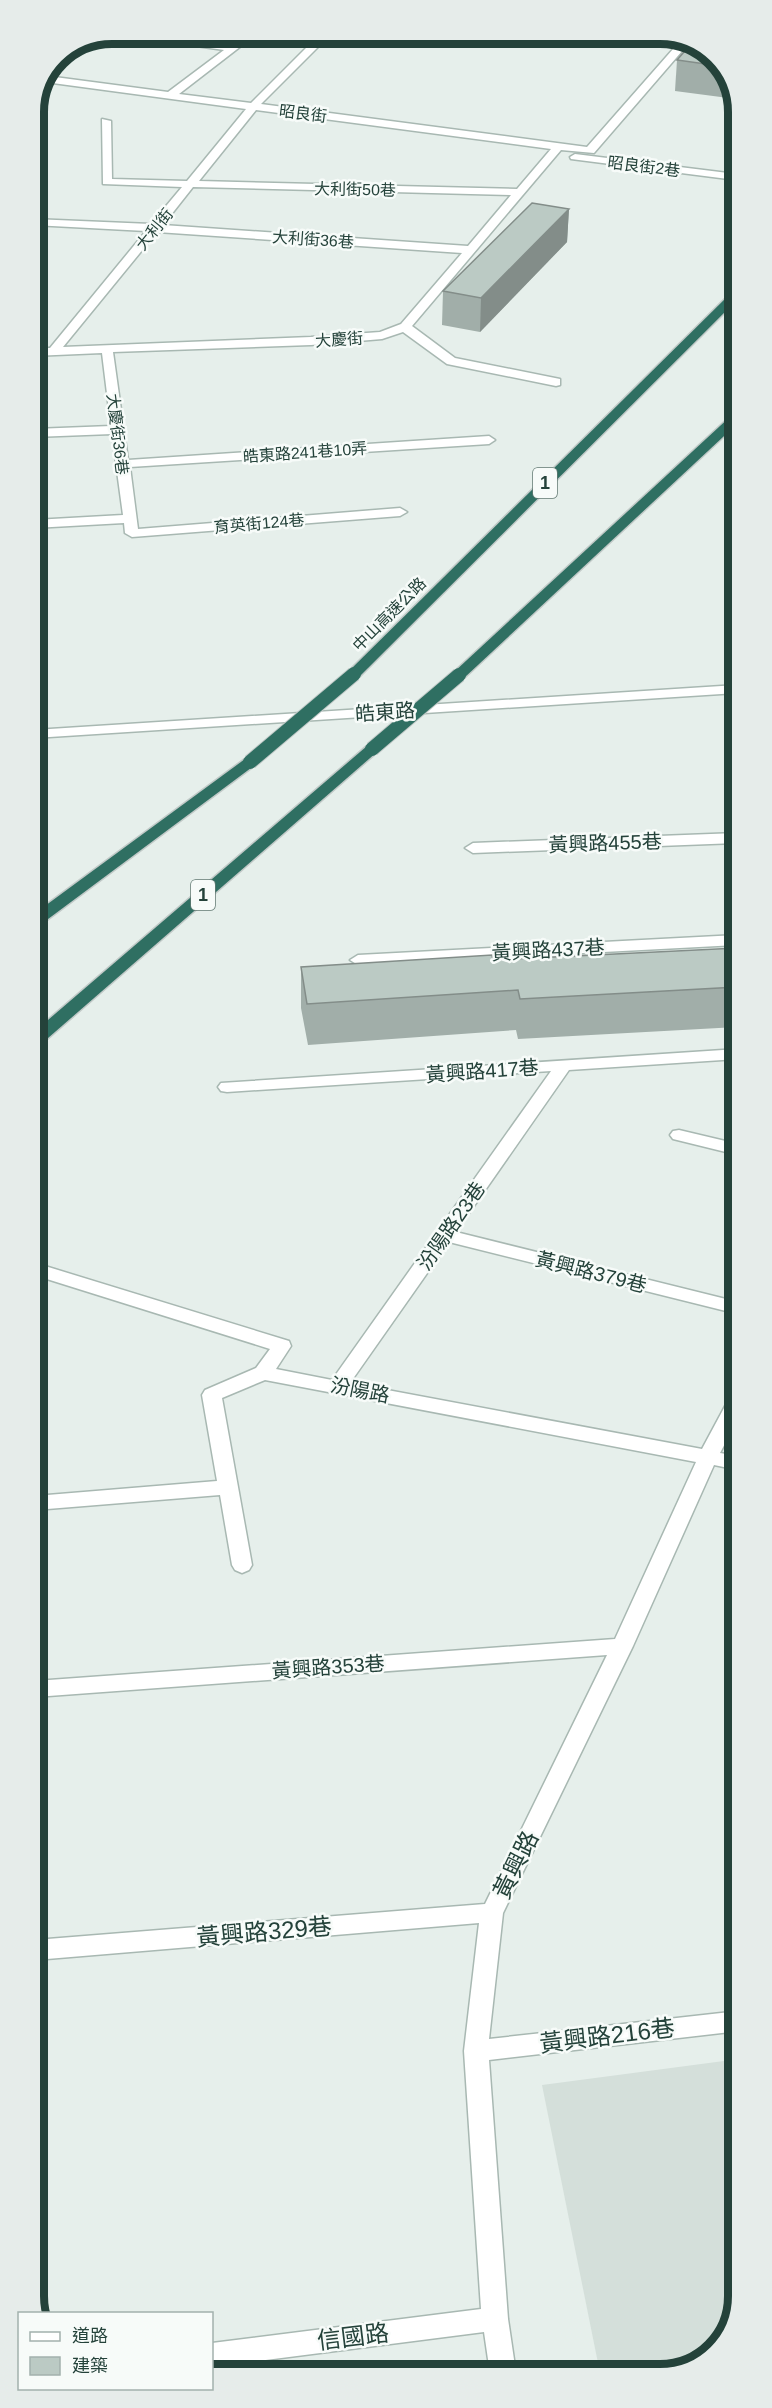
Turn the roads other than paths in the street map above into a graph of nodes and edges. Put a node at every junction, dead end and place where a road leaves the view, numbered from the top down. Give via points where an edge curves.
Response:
1 (198, 43) edge
2 (239, 43) edge
3 (317, 43) edge
4 (681, 47) edge
5 (232, 48) junction
6 (52, 80) edge
7 (169, 96) junction
8 (254, 106) junction
9 (106, 121) dead end
10 (556, 150) junction
11 (728, 176) edge
12 (190, 185) junction
13 (520, 192) junction
14 (43, 222) edge
15 (155, 228) junction
16 (471, 250) junction
17 (728, 302) edge
18 (405, 327) junction
19 (107, 349) junction
20 (54, 351) junction
21 (43, 352) edge
22 (556, 382) dead end
23 (728, 425) edge
24 (117, 430) junction
25 (43, 433) edge
26 (489, 440) dead end
27 (122, 464) junction
28 (400, 512) dead end
29 (129, 519) junction
30 (43, 524) edge
31 (728, 690) edge
32 (43, 733) edge
33 (728, 838) edge
34 (473, 848) dead end
35 (43, 915) edge
36 (728, 940) edge
37 (358, 960) dead end
38 (43, 1033) edge
39 (728, 1055) edge
40 (564, 1065) junction
41 (227, 1087) dead end
42 (680, 1135) dead end
43 (728, 1147) edge
44 (444, 1235) junction
45 (43, 1272) edge
46 (728, 1306) edge
47 (263, 1373) junction
48 (338, 1386) junction
49 (728, 1419) edge
50 (708, 1457) junction
51 (728, 1461) edge
52 (228, 1488) junction
53 (43, 1502) edge
54 (242, 1565) dead end
55 (622, 1646) junction
56 (43, 1688) edge
57 (492, 1913) junction
58 (43, 1949) edge
59 (728, 2022) edge
60 (476, 2051) junction
61 (495, 2319) junction
62 (213, 2355) edge
63 (502, 2364) edge

1 - 5 street
2 - 5 street
3 - 8 street, 大利街
4 - 10 street via 590,151
5 - 7 street
6 - 7 street, 昭良街
7 - 8 street, 昭良街
8 - 10 street, 昭良街
8 - 12 street, 大利街
9 - 12 street, 大利街50巷 via 107,182
10 - 11 street, 昭良街2巷
10 - 13 street
12 - 13 street, 大利街50巷
12 - 15 street, 大利街
13 - 16 street
14 - 15 street, 大利街36巷
15 - 16 street, 大利街36巷
15 - 20 street, 大利街
16 - 18 street
17 - 35 highway, 中山高速公路 / 1, bridge via 354,674 250,762
18 - 19 street, 大慶街 via 382,336
18 - 22 street via 451,361
19 - 20 street, 大慶街
19 - 24 street, 大慶街36巷
20 - 21 street, 大慶街
23 - 38 highway, 1, bridge via 459,675
24 - 25 street
24 - 27 street, 大慶街36巷
26 - 27 street, 皓東路241巷10弄
27 - 29 street, 大慶街36巷
28 - 29 street, 育英街124巷 via 132,533
29 - 30 street
31 - 32 street, 皓東路
33 - 34 street, 黃興路455巷
36 - 37 street, 黃興路437巷
39 - 40 street, 黃興路417巷
40 - 41 street, 黃興路417巷
40 - 44 street, 汾陽路23巷
42 - 43 street
44 - 46 street, 黃興路379巷
44 - 48 street, 汾陽路23巷
45 - 47 street via 282,1346
47 - 48 street, 汾陽路
47 - 52 street via 212,1395
48 - 50 street, 汾陽路
49 - 50 street, 黃興路
50 - 51 street, 汾陽路
50 - 55 street, 黃興路
52 - 53 street
52 - 54 street
55 - 56 street, 黃興路353巷
55 - 57 street, 黃興路
57 - 58 street, 黃興路329巷
57 - 60 street, 黃興路
59 - 60 street, 黃興路216巷
60 - 61 street, 黃興路
61 - 62 street, 信國路
61 - 63 street, 黃興路

